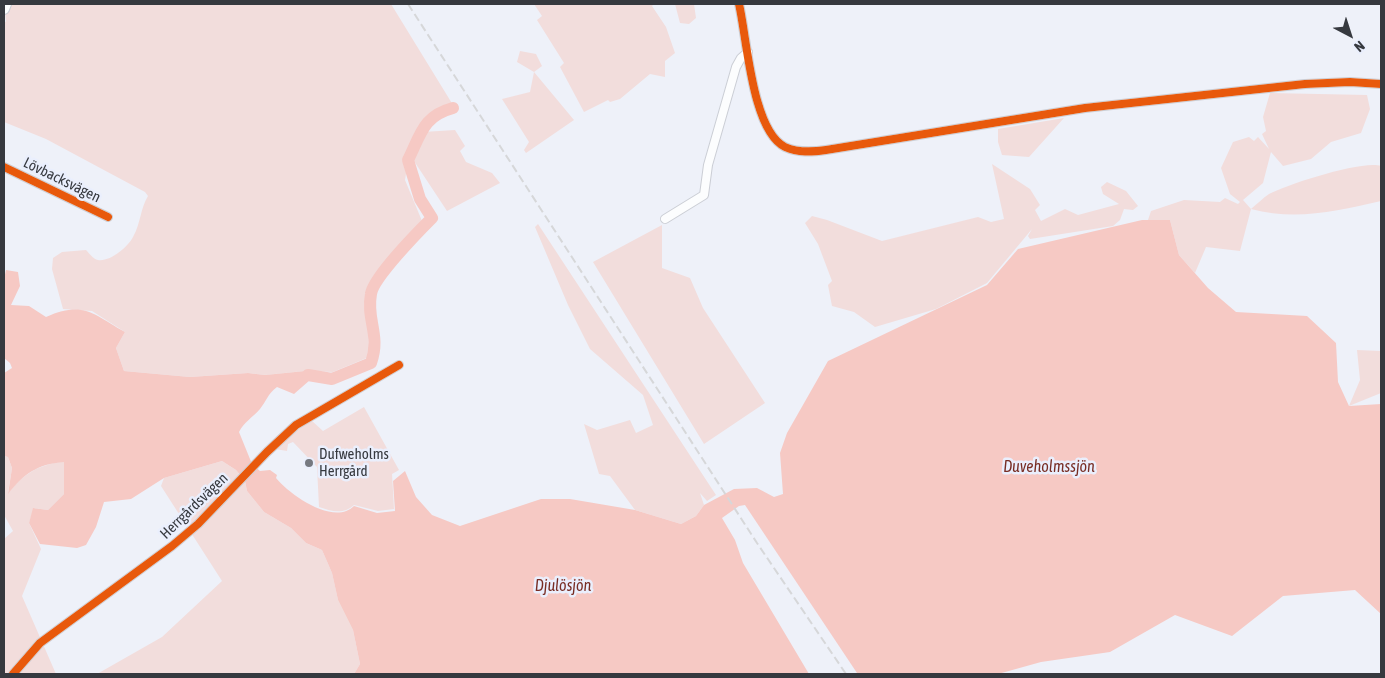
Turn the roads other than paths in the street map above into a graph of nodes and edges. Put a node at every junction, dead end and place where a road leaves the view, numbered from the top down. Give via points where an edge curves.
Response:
1 (6, 4) edge
2 (739, 4) edge
3 (4, 9) edge
4 (748, 52) junction
5 (1381, 84) edge
6 (4, 169) edge
7 (108, 217) dead end
8 (665, 219) dead end
9 (399, 365) dead end
10 (13, 674) edge

1 - 3 street
2 - 4 street
4 - 5 street via 765,126 776,141 801,152 1085,108 1304,84
4 - 8 street via 736,67 708,165 704,196
6 - 7 street, Lövbacksvägen
9 - 10 street, Herrgårdsvägen via 296,425 172,546 40,643

